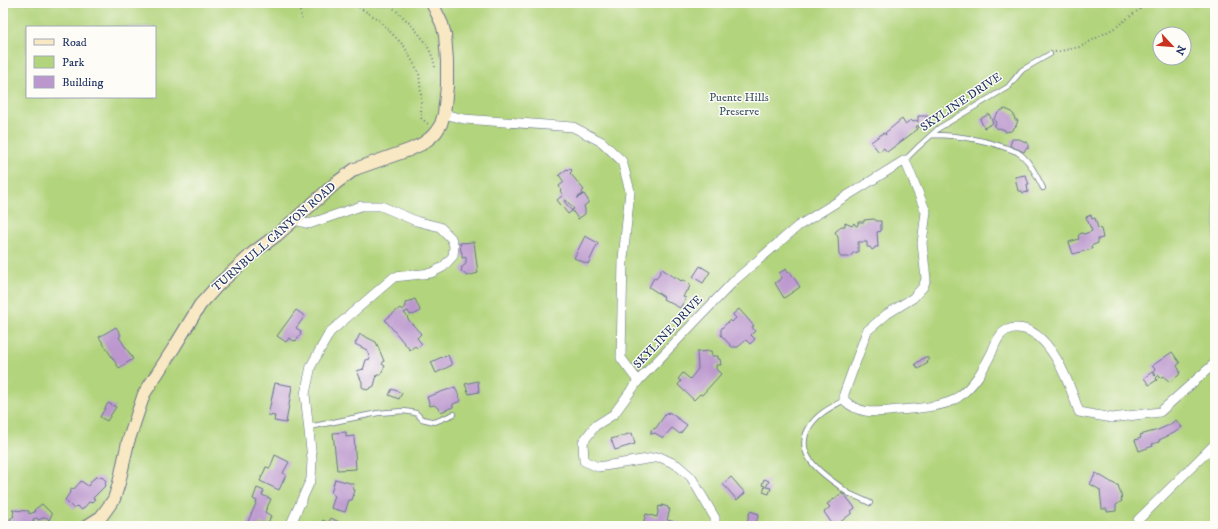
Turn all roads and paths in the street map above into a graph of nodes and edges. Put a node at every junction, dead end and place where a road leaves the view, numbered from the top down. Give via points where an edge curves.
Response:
1 (298, 3) edge
2 (352, 3) edge
3 (388, 3) edge
4 (432, 3) edge
5 (1148, 3) edge
6 (302, 19) dead end
7 (1050, 54) joint
8 (447, 77) junction
9 (444, 114) junction
10 (436, 132) junction
11 (932, 135) junction
12 (905, 160) junction
13 (1043, 188) dead end
14 (294, 220) junction
15 (1215, 363) edge
16 (638, 381) junction
17 (844, 400) junction
18 (454, 414) dead end
19 (309, 427) junction
20 (1215, 444) edge
21 (870, 502) dead end
22 (87, 526) edge
23 (290, 526) edge
24 (715, 526) edge
25 (1137, 526) edge

1 - 6 path
2 - 10 path via 378,19 404,46 418,73 421,118
3 - 8 path via 418,32 433,58 438,74
4 - 8 street, TURNBULL CANYON ROAD via 445,35
5 - 7 path via 1116,27 1080,47
7 - 11 lane, SKYLINE DRIVE via 1022,70 1008,87
8 - 9 street, TURNBULL CANYON ROAD
9 - 10 street, TURNBULL CANYON ROAD
9 - 16 street, SKYLINE DRIVE via 464,119 573,127 602,142 622,161 630,191 623,259 621,358
10 - 14 street, TURNBULL CANYON ROAD via 410,150 355,169
11 - 12 lane, SKYLINE DRIVE
11 - 13 lane via 970,138 1017,152 1029,162
12 - 16 street, SKYLINE DRIVE via 798,226 735,280
12 - 17 street via 926,212 922,243 926,279 923,287 913,298 887,314 867,331
14 - 19 street via 309,224 361,206 381,206 416,221 440,227 451,238 454,246 453,256 444,267 431,273 394,277 330,332 311,366 306,394
14 - 22 street, TURNBULL CANYON ROAD via 254,252 200,305 144,394 128,442 114,499 101,517
15 - 17 street via 1160,412 1112,418 1079,412 1064,371 1044,340 1023,328 1010,328 1000,335 974,384 956,399 930,407 871,413 852,408
16 - 24 street via 614,414 595,426 583,442 584,461 598,467 660,457 677,465 691,477 715,518
17 - 21 lane via 827,409 810,425 804,436 804,448 808,458 824,476 849,494
18 - 19 lane via 435,422 422,420 416,413 378,413
19 - 23 street via 312,459 310,479
20 - 25 street via 1138,520

